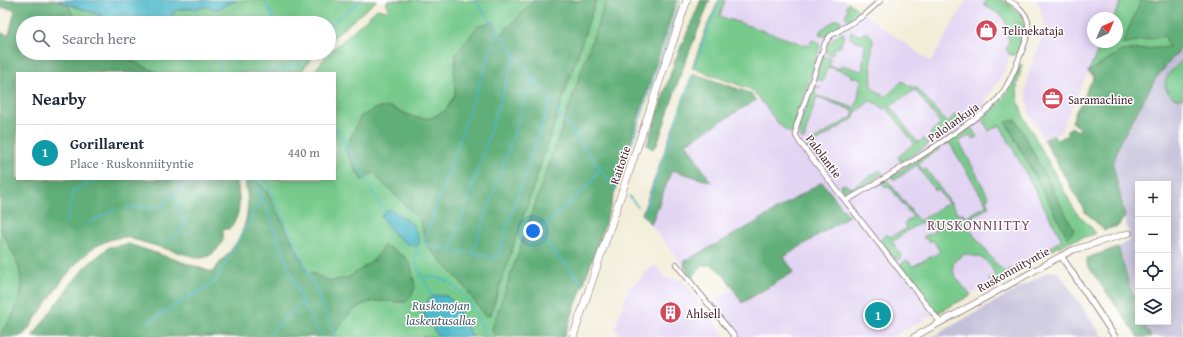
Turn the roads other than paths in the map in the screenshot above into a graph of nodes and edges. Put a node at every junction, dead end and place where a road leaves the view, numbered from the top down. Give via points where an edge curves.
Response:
1 (687, 0) edge
2 (881, 0) edge
3 (1008, 0) edge
4 (846, 201) junction
5 (1129, 233) dead end
6 (1061, 256) junction
7 (676, 264) dead end
8 (940, 322) junction
9 (573, 337) edge
10 (735, 337) edge
11 (914, 337) edge
12 (1116, 337) edge

1 - 9 main road, Raitotie
2 - 4 street, Palolantie via 863,16 830,36 825,43 796,127 796,136 801,144
3 - 4 street, Palolankuja via 1022,10 1028,22 1029,32 1012,76 1001,95 987,111 940,144
4 - 8 street, Palolantie
5 - 6 street, Ruskonniityntie via 1080,247
6 - 8 street, Ruskonniityntie
6 - 12 street
7 - 10 street
8 - 11 street, Ruskonniityntie

